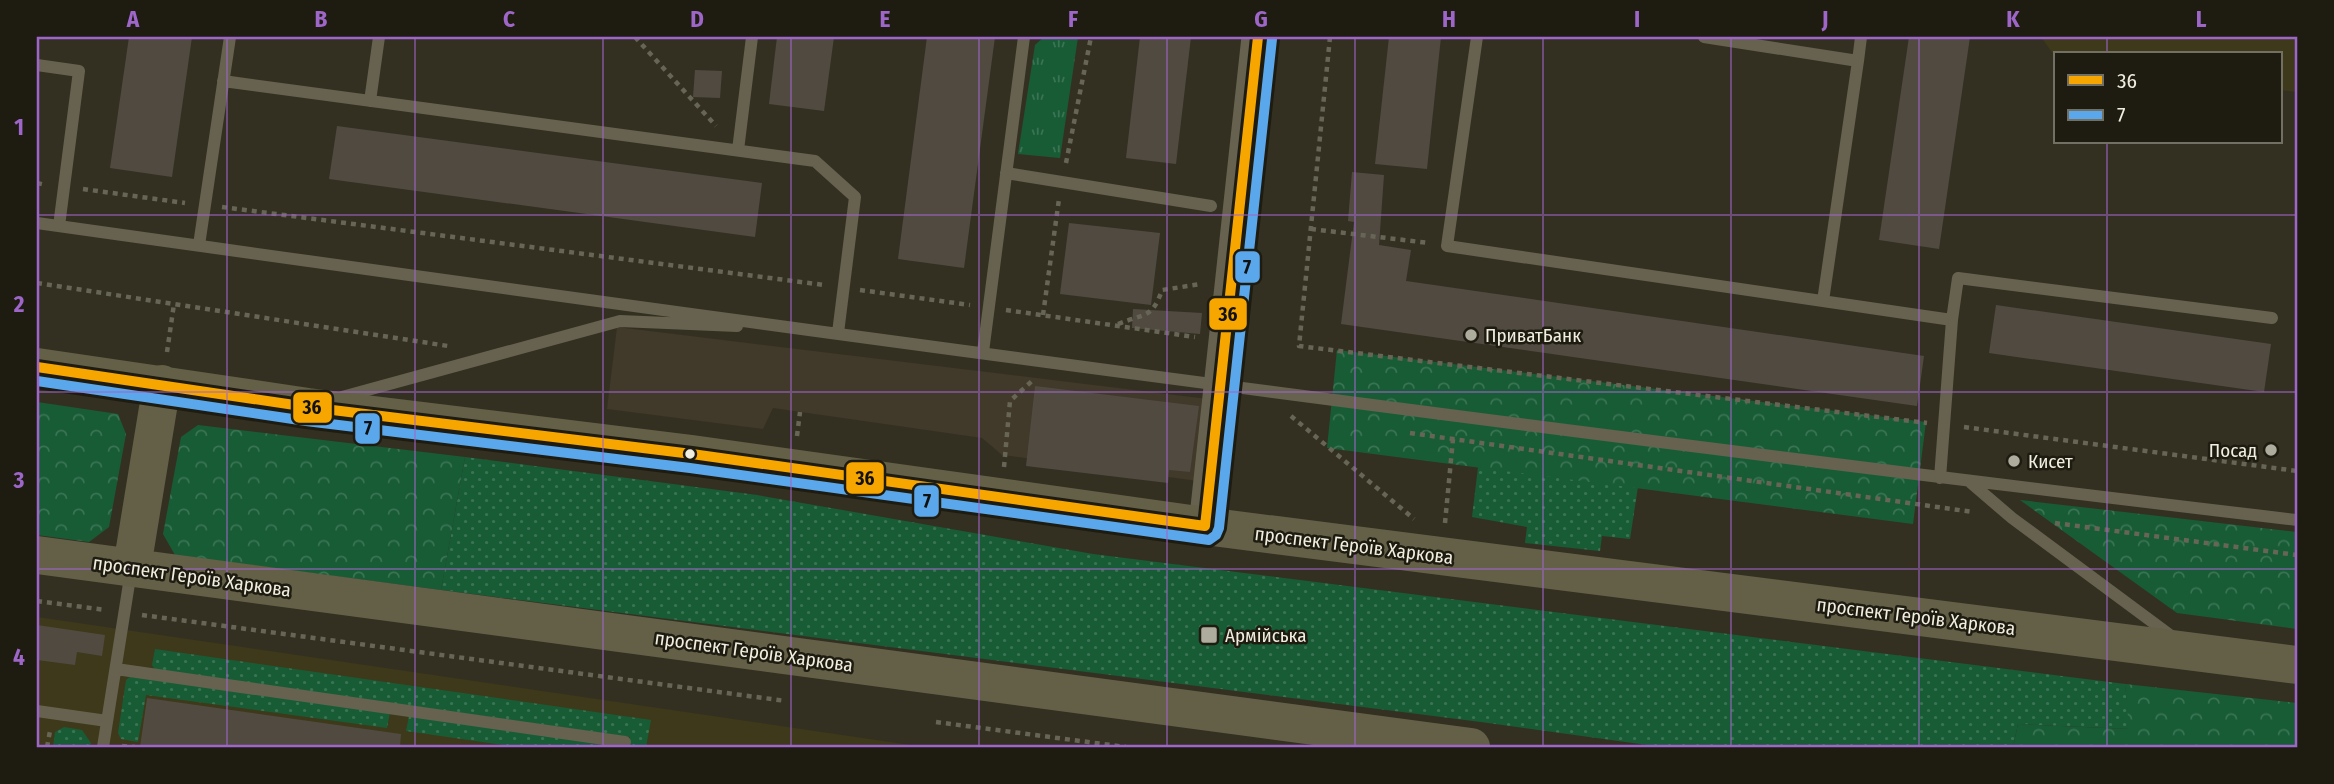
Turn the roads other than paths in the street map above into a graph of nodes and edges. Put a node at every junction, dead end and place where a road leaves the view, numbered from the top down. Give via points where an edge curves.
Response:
1 (230, 37) edge
2 (379, 37) edge
3 (752, 37) edge
4 (1024, 37) edge
5 (1258, 37) edge
6 (1477, 37) edge
7 (1704, 37) edge
8 (1861, 37) edge
9 (1858, 61) junction
10 (37, 65) edge
11 (223, 80) junction
12 (370, 101) junction
13 (738, 150) junction
14 (1006, 173) junction
15 (1211, 206) dead end
16 (37, 223) edge
17 (59, 226) junction
18 (200, 245) junction
19 (1823, 301) junction
20 (2272, 318) dead end
21 (1952, 320) junction
22 (812, 329) junction
23 (838, 333) junction
24 (983, 352) junction
25 (37, 367) edge
26 (163, 384) junction
27 (1220, 385) junction
28 (308, 407) junction
29 (1940, 478) junction
30 (1970, 482) junction
31 (2297, 520) edge
32 (1205, 526) junction
33 (37, 555) edge
34 (132, 568) junction
35 (2191, 651) junction
36 (2297, 665) edge
37 (116, 669) junction
38 (37, 711) edge
39 (107, 721) junction
40 (625, 742) dead end
41 (103, 747) edge
42 (1471, 747) edge

1 - 11 lane
2 - 12 lane
3 - 13 lane
4 - 14 lane
5 - 27 street
6 - 19 lane via 1447,246
7 - 9 lane
8 - 9 lane
9 - 19 lane
10 - 17 lane via 79,71
11 - 12 lane
11 - 18 lane
12 - 13 lane
13 - 23 lane via 815,161 855,197
14 - 15 lane
14 - 24 lane
16 - 17 lane
17 - 18 lane
18 - 22 lane
19 - 21 lane
20 - 21 lane via 1958,278
21 - 29 lane
22 - 23 lane
22 - 28 lane via 620,321
23 - 24 lane
24 - 27 lane
25 - 26 main road, проспект Героїв Харкова
26 - 28 main road, проспект Героїв Харкова
26 - 34 main road
27 - 29 lane
27 - 32 street
28 - 32 main road, проспект Героїв Харкова via 692,454
29 - 30 lane
30 - 31 lane
30 - 35 lane
32 - 35 main road, проспект Героїв Харкова
33 - 34 main road, проспект Героїв Харкова
34 - 37 lane
34 - 42 main road, проспект Героїв Харкова
35 - 36 main road, проспект Героїв Харкова
37 - 39 lane
37 - 40 lane
38 - 39 lane
39 - 41 lane

